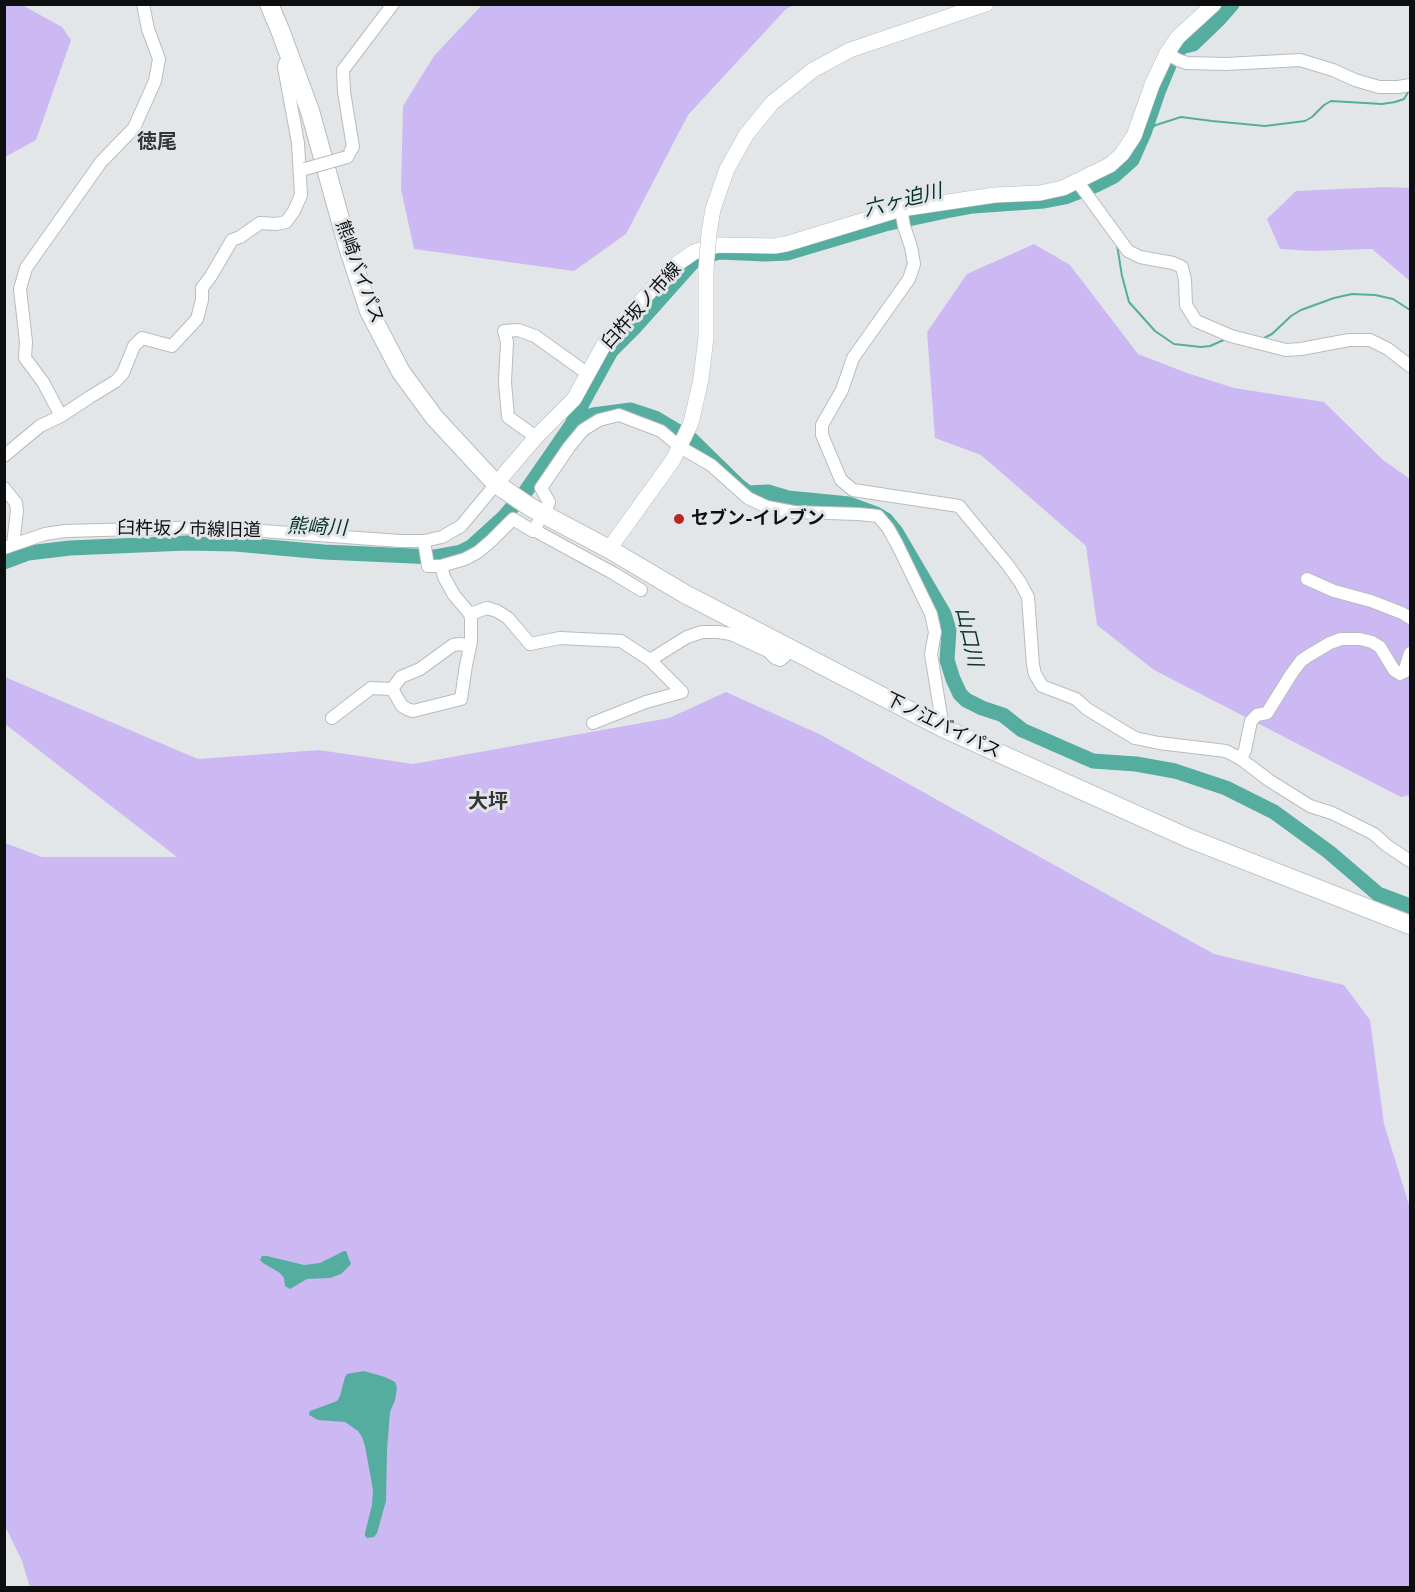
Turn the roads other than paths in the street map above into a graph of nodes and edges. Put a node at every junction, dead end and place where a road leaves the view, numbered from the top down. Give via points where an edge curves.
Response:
1 (143, 4) edge
2 (269, 4) edge
3 (393, 4) edge
4 (986, 4) edge
5 (1214, 4) edge
6 (1172, 56) junction
7 (291, 60) junction
8 (1410, 85) edge
9 (302, 169) junction
10 (1078, 183) junction
11 (902, 217) junction
12 (1410, 366) edge
13 (588, 374) junction
14 (61, 416) junction
15 (536, 437) junction
16 (681, 444) junction
17 (4, 456) edge
18 (496, 484) junction
19 (4, 489) edge
20 (858, 493) junction
21 (847, 514) junction
22 (537, 516) junction
23 (574, 540) junction
24 (425, 544) junction
25 (9, 546) edge
26 (616, 553) junction
27 (441, 566) junction
28 (613, 573) junction
29 (1307, 579) dead end
30 (641, 591) dead end
31 (470, 614) junction
32 (1410, 618) edge
33 (470, 646) junction
34 (789, 648) junction
35 (1410, 653) edge
36 (650, 660) junction
37 (392, 689) junction
38 (332, 718) dead end
39 (593, 723) dead end
40 (943, 728) junction
41 (1241, 759) junction
42 (1410, 861) edge
43 (1410, 925) edge

1 - 14 street via 159,59 134,128 100,162 26,268 21,289 25,358
2 - 7 highway, 熊崎バイパス
3 - 9 street, bridge via 343,70 353,147 347,157
4 - 16 main road, 臼杵坂ノ市線, bridge via 850,50 813,70 772,103 746,135 727,169 713,208 701,379 690,426
5 - 6 main road, 臼杵坂ノ市線 via 1178,37
6 - 8 street via 1187,63 1300,60 1379,87
6 - 10 main road, 臼杵坂ノ市線 via 1152,85 1134,136 1122,154
7 - 9 street via 284,67
7 - 18 highway, 熊崎バイパス via 310,111 369,311 401,372 434,417
9 - 14 street via 301,195 286,222 260,223 232,240 202,288 197,319 172,346 142,338 116,381
10 - 11 main road, 臼杵坂ノ市線 via 1040,193 995,195
10 - 12 street via 1128,251 1182,267 1186,305 1196,321 1231,336 1286,350 1370,340
11 - 13 main road, 臼杵坂ノ市線 via 775,246 718,245 694,252 671,268 607,339
11 - 20 street via 914,264 909,279 853,358 842,390 822,425 822,435 841,480
13 - 15 main road, 臼杵坂ノ市線 via 574,399
13 - 15 street via 535,336 518,330 504,331 508,417
14 - 17 street via 33,431
15 - 18 main road, 臼杵坂ノ市線
16 - 21 street via 748,498 767,507
16 - 22 street via 661,431 619,415 599,420 583,430 544,482 541,488 549,502
16 - 26 main road
18 - 22 highway, 下ノ江バイパス
18 - 24 street, 臼杵坂ノ市線旧道 via 461,526
19 - 25 street via 16,503 17,511
20 - 21 street
20 - 41 street via 959,506 1028,597 1033,665 1042,686 1076,699 1135,738 1226,751
21 - 40 street via 878,516 884,522 931,614 935,632 931,654
22 - 23 highway, 下ノ江バイパス
22 - 27 street via 533,531 513,519 478,552
23 - 26 highway, 下ノ江バイパス
23 - 28 street
24 - 25 street, 臼杵坂ノ市線旧道 via 208,527 65,531
24 - 27 street via 428,566
26 - 28 street
26 - 34 highway, 下ノ江バイパス
27 - 31 street via 454,595
28 - 30 street
29 - 32 street
31 - 33 street
31 - 36 street via 487,608 497,611 530,644 560,638 621,641
33 - 37 street via 453,645 420,669 401,677
33 - 37 street via 461,699 413,711 402,706
34 - 36 street via 780,660 731,634 702,632
34 - 40 highway, 下ノ江バイパス
35 - 41 street via 1400,674 1380,646 1360,639 1341,639 1308,656 1292,673 1267,713 1251,721
36 - 39 street via 682,693
37 - 38 street via 371,688
40 - 43 highway, 下ノ江バイパス via 1188,838
41 - 42 street via 1310,806 1374,834

